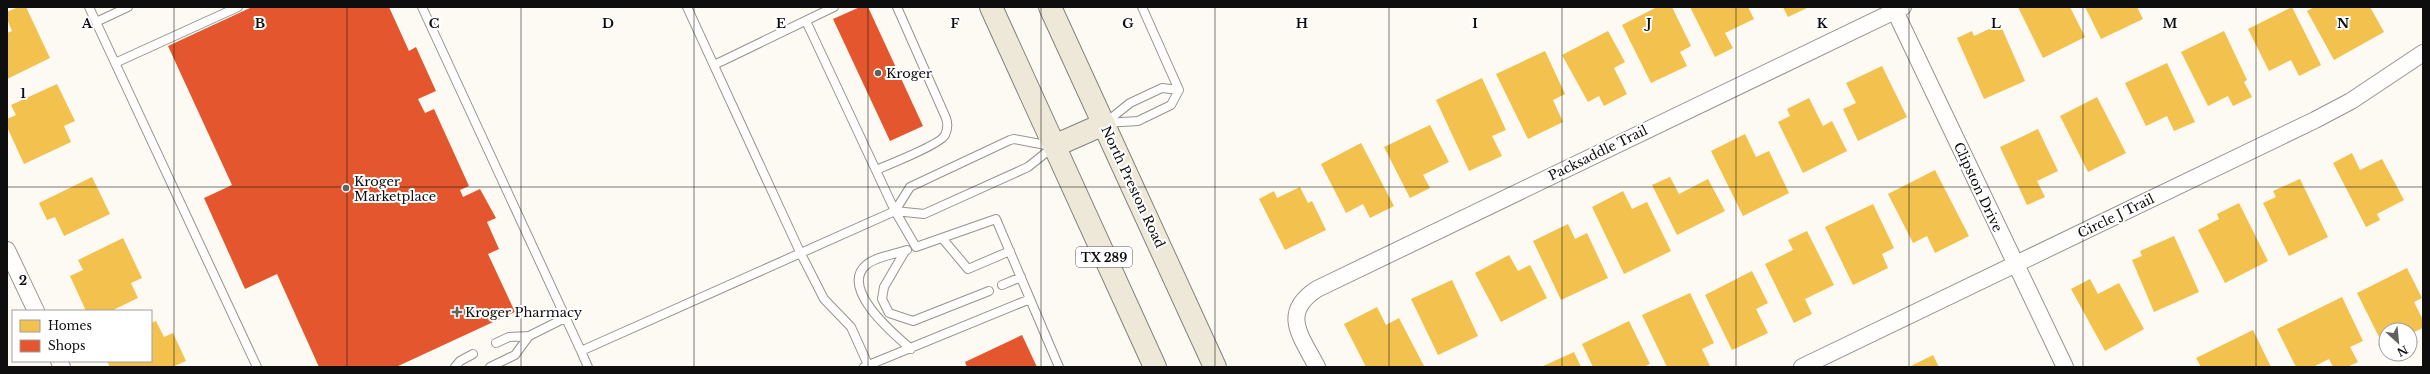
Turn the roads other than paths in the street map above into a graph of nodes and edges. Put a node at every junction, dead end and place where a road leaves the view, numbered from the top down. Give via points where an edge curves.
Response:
1 (89, 7) edge
2 (128, 7) edge
3 (238, 7) edge
4 (422, 7) edge
5 (687, 7) edge
6 (834, 7) edge
7 (896, 7) edge
8 (991, 7) edge
9 (1050, 7) edge
10 (1142, 7) edge
11 (1897, 8) edge
12 (806, 21) junction
13 (96, 22) junction
14 (2423, 53) edge
15 (115, 63) junction
16 (714, 65) junction
17 (1179, 90) junction
18 (1104, 124) junction
19 (1054, 146) junction
20 (876, 170) junction
21 (895, 211) junction
22 (942, 238) junction
23 (916, 247) junction
24 (905, 251) junction
25 (1010, 251) junction
26 (800, 252) junction
27 (8, 255) edge
28 (2015, 264) junction
29 (1021, 277) junction
30 (1002, 285) dead end
31 (989, 291) dead end
32 (1030, 298) junction
33 (36, 310) edge
34 (565, 318) junction
35 (529, 336) junction
36 (496, 343) dead end
37 (911, 349) junction
38 (581, 351) junction
39 (473, 354) dead end
40 (867, 366) edge
41 (257, 367) edge
42 (455, 367) edge
43 (490, 367) edge
44 (588, 367) edge
45 (1058, 367) edge
46 (1155, 367) edge
47 (1215, 367) edge
48 (1317, 367) edge
49 (1802, 367) edge
50 (2065, 367) edge

1 - 13 lane
2 - 13 lane
3 - 15 lane
4 - 34 lane
5 - 16 lane
6 - 12 lane
7 - 20 lane via 948,126 945,137 936,143
8 - 19 main road, TX 289
9 - 18 main road, North Preston Road
10 - 17 lane
11 - 28 street, Clipston Drive
11 - 48 street, Packsaddle Trail via 1317,289 1305,297 1298,306 1295,319
12 - 16 lane
12 - 20 lane
13 - 15 lane
14 - 28 street, Circle J Trail via 2351,101 2315,120
15 - 41 lane
16 - 26 lane
17 - 18 lane via 1162,88 1130,103
17 - 18 lane via 1172,106 1138,121
18 - 19 main road
18 - 47 main road, North Preston Road
19 - 21 lane via 1028,167 924,214
19 - 21 lane via 1014,139 910,186
19 - 46 main road, TX 289
20 - 21 lane
21 - 23 lane
21 - 26 lane
22 - 23 lane
22 - 25 lane via 968,268
22 - 25 lane via 996,219
23 - 24 lane
24 - 31 lane via 884,287 882,299 889,314 913,321
24 - 37 lane via 867,264 860,272 859,285 868,305 882,323
25 - 29 lane
26 - 38 lane
26 - 40 lane via 824,299 851,327
27 - 33 street
28 - 49 street, Circle J Trail
28 - 50 street, Clipston Drive
29 - 30 lane
29 - 32 lane
32 - 37 lane
32 - 45 lane
34 - 35 lane
34 - 38 lane
35 - 36 lane via 509,337
35 - 43 lane via 514,355
37 - 40 lane
38 - 44 lane
39 - 42 lane via 460,360

